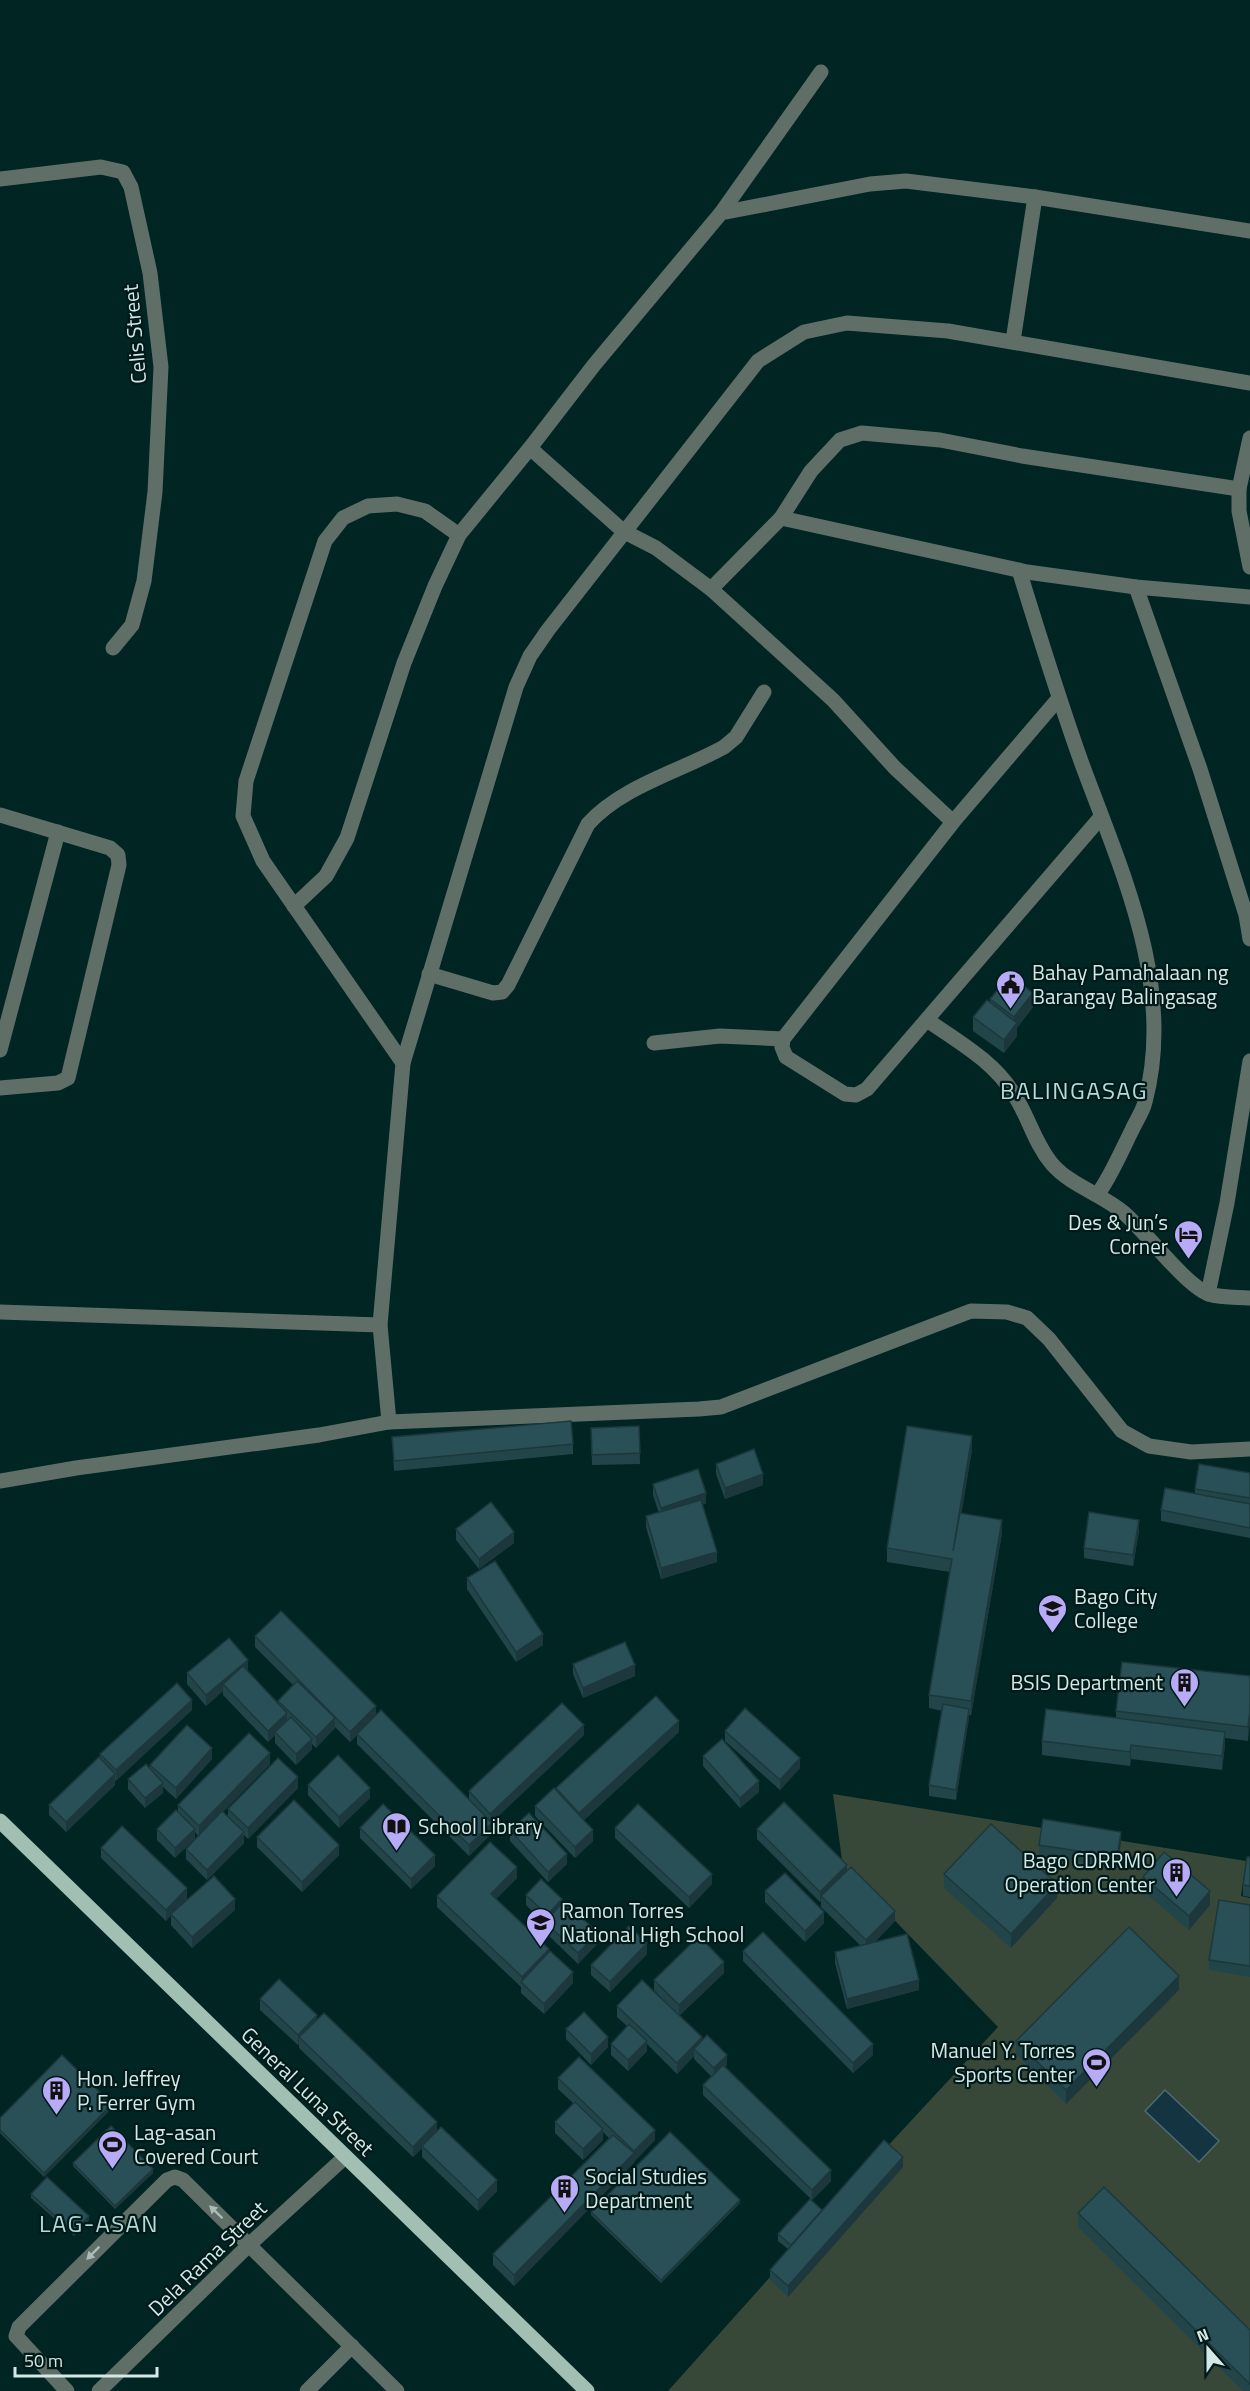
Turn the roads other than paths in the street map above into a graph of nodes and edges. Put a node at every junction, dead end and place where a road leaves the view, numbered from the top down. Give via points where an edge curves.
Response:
1 (822, 72) dead end
2 (0, 179) edge
3 (1035, 197) junction
4 (721, 213) junction
5 (1250, 231) edge
6 (1013, 341) junction
7 (1250, 383) edge
8 (1250, 438) edge
9 (530, 448) junction
10 (1239, 489) junction
11 (781, 518) junction
12 (623, 531) junction
13 (459, 535) junction
14 (1250, 567) edge
15 (1019, 570) junction
16 (1136, 587) junction
17 (711, 589) junction
18 (1250, 597) edge
19 (113, 648) dead end
20 (764, 692) dead end
21 (1059, 698) junction
22 (0, 815) edge
23 (1101, 817) junction
24 (953, 822) junction
25 (58, 832) junction
26 (294, 906) junction
27 (1250, 939) edge
28 (429, 974) junction
29 (927, 1020) junction
30 (783, 1039) junction
31 (654, 1043) dead end
32 (0, 1050) edge
33 (1250, 1061) edge
34 (403, 1064) junction
35 (0, 1088) edge
36 (1098, 1194) junction
37 (1208, 1294) junction
38 (1250, 1298) edge
39 (0, 1312) edge
40 (380, 1325) junction
41 (389, 1422) junction
42 (1250, 1449) edge
43 (0, 1481) edge
44 (0, 1821) edge
45 (345, 2157) junction
46 (250, 2244) junction
47 (352, 2346) junction
48 (67, 2391) edge
49 (99, 2391) edge
50 (307, 2391) edge
51 (397, 2391) edge
52 (588, 2391) edge

1 - 4 street
2 - 19 street, Celis Street via 101,167 123,172 130,187 150,273 161,367 155,492 144,581 132,625
3 - 4 street via 886,181
3 - 5 street
3 - 6 street
4 - 9 street
6 - 7 street
6 - 12 street via 847,323 804,333 758,362
8 - 10 street
9 - 12 street
9 - 13 street
10 - 11 street via 940,440 862,433 840,440 811,471
10 - 14 street via 1240,520
11 - 15 street
11 - 17 street
12 - 17 street via 656,548
12 - 28 street via 530,656 516,687
13 - 26 street via 404,663 347,838 326,876
13 - 26 street via 425,510 397,504 368,506 343,518 325,541 246,781 243,816 263,861
15 - 16 street
15 - 21 street
16 - 18 street
16 - 27 street via 1200,770
17 - 24 street via 833,700 895,768
20 - 28 street via 736,738 724,747 600,810 588,824 502,992 493,993
21 - 23 street
21 - 24 street
22 - 25 street
23 - 29 street
23 - 36 street via 1144,944 1153,1003 1154,1055 1145,1103
24 - 30 street
25 - 32 street
25 - 35 street via 110,848 118,855 119,866 68,1078 58,1083
26 - 34 street
28 - 34 street
29 - 30 street via 867,1089 856,1095 845,1094 786,1057
29 - 36 street via 996,1069 1015,1095 1039,1146 1053,1165
30 - 31 street via 720,1036
33 - 37 street
34 - 40 street
36 - 37 street via 1123,1212 1183,1275
37 - 38 street
39 - 40 street
40 - 41 street
41 - 42 street via 722,1407 971,1311 1007,1312 1027,1318 1048,1339 1122,1431 1149,1446 1191,1452
41 - 43 street
44 - 45 main road, General Luna Street
45 - 46 street, Dela Rama Street
45 - 52 main road, General Luna Street
46 - 47 street
46 -> 48 street via 183,2180 167,2180 19,2326 16,2336
46 - 49 street, Dela Rama Street
47 - 50 street
47 - 51 street

